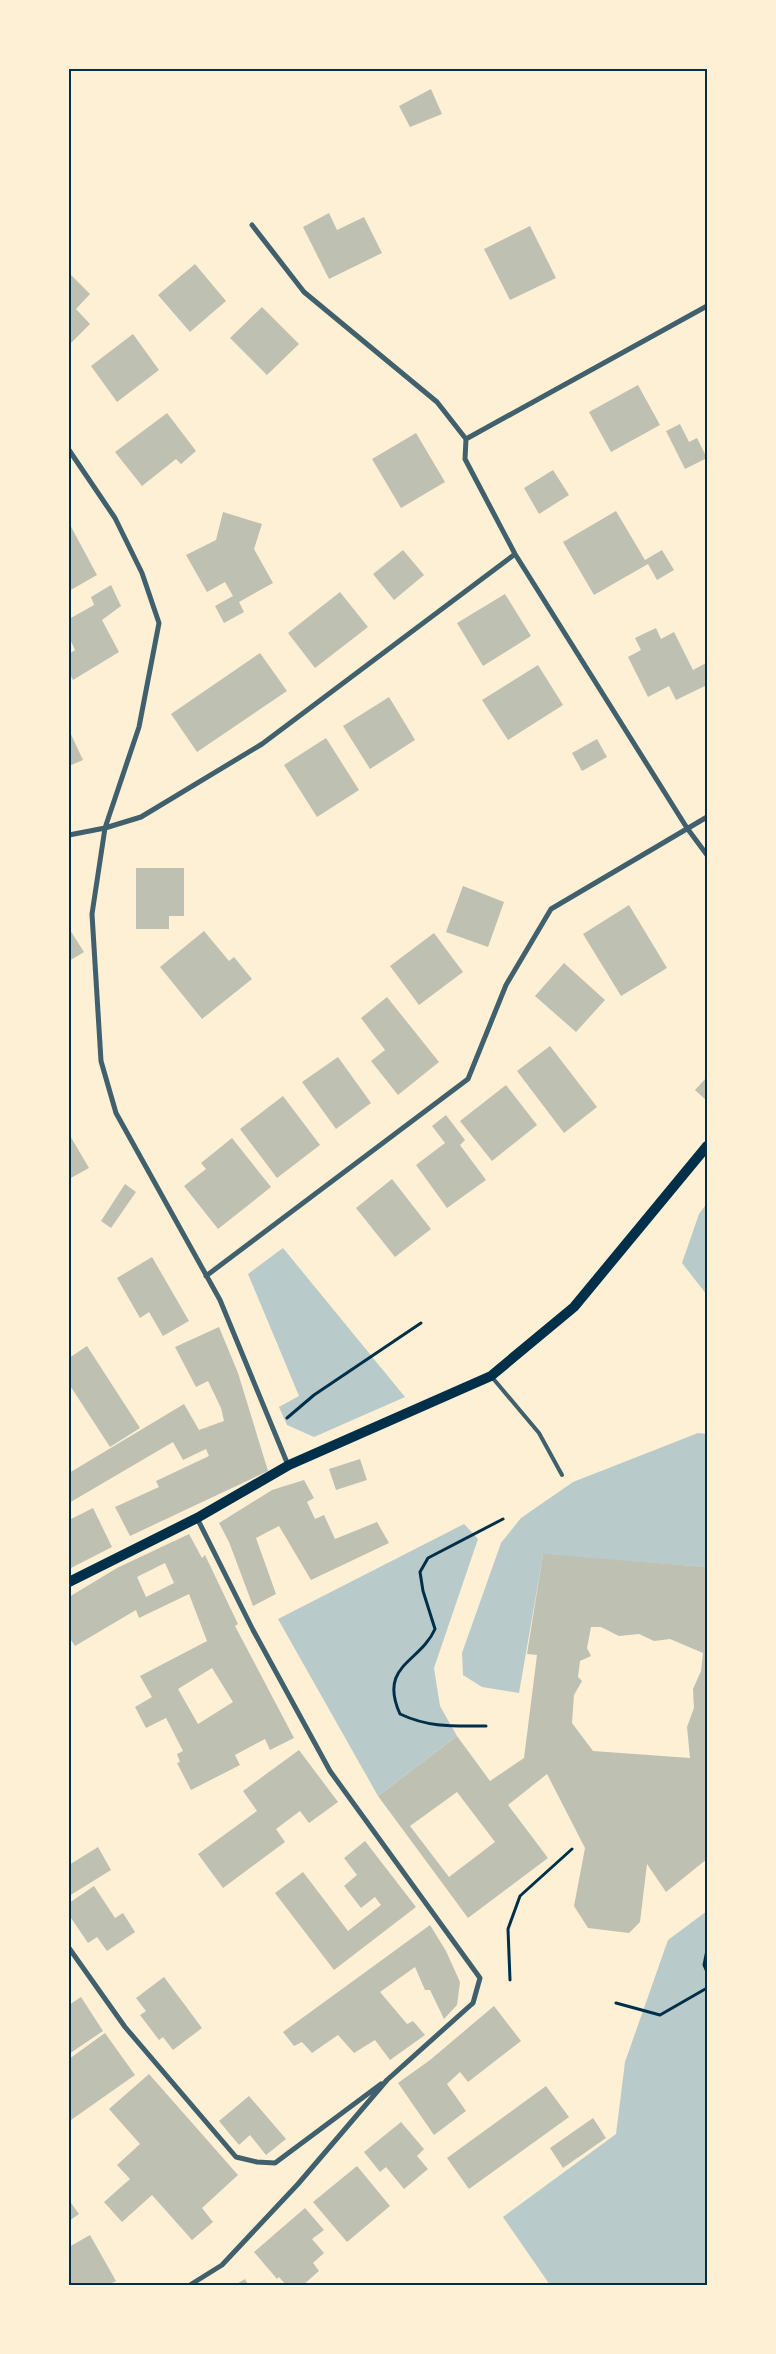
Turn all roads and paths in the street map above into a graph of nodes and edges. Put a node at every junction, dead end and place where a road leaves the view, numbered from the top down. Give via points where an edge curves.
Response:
1 (252, 225) dead end
2 (707, 306) edge
3 (466, 439) junction
4 (69, 450) edge
5 (515, 554) junction
6 (707, 817) edge
7 (105, 828) junction
8 (686, 828) junction
9 (69, 835) edge
10 (707, 855) edge
11 (707, 1146) edge
12 (206, 1276) junction
13 (422, 1323) dead end
14 (491, 1376) junction
15 (273, 1429) junction
16 (288, 1465) junction
17 (562, 1475) dead end
18 (197, 1518) junction
19 (503, 1518) dead end
20 (69, 1582) edge
21 (486, 1726) dead end
22 (572, 1849) dead end
23 (69, 1948) edge
24 (707, 1950) edge
25 (707, 1972) edge
26 (510, 1980) dead end
27 (707, 1988) edge
28 (616, 2003) dead end
29 (387, 2080) junction
30 (190, 2285) edge

1 - 3 street via 304,292 437,402
2 - 3 street
3 - 5 street via 465,459
4 - 7 street via 116,518 142,573 159,623 139,727
5 - 7 street via 262,744 141,817
5 - 8 street
6 - 8 street
7 - 9 street
7 - 12 street via 92,914 101,1061 116,1113
8 - 10 street
8 - 12 street via 551,909 506,985 468,1079
11 - 14 main road via 574,1308
12 - 15 street via 220,1300
13 - 15 path via 314,1395
14 - 16 main road
14 - 17 lane via 539,1433
15 - 16 street
16 - 18 main road
18 - 20 main road
18 - 29 street via 253,1630 330,1771 480,1978 472,2002
19 - 21 path via 428,1558 420,1572 435,1629 431,1640 400,1668 395,1683 394,1700 400,1714 420,1723 440,1726
22 - 26 path via 520,1896 508,1928
23 - 29 street via 125,2027 236,2157 275,2162
24 - 25 path via 704,1964
27 - 28 path via 660,2015
29 - 30 street via 298,2184 222,2265

